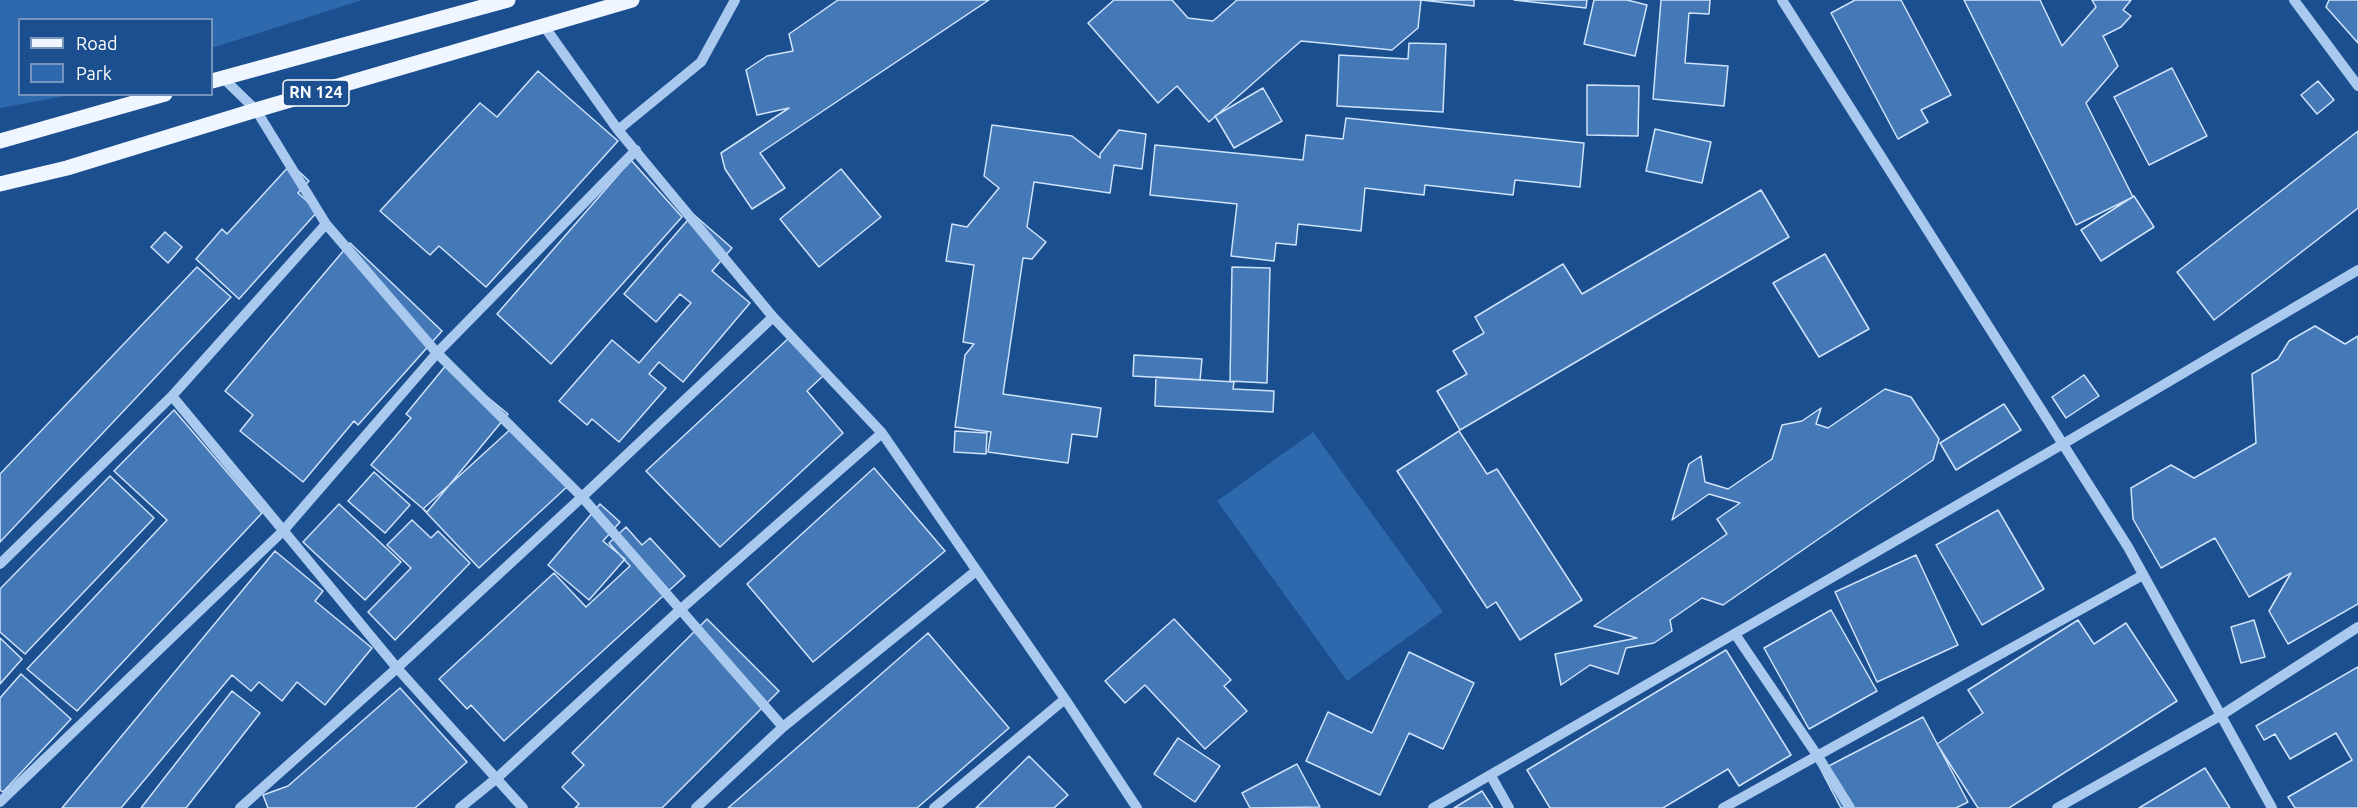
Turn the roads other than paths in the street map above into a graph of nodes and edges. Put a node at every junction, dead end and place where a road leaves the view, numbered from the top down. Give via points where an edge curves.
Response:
1 (508, 0) edge
2 (632, 0) edge
3 (735, 0) edge
4 (1782, 0) edge
5 (2294, 0) edge
6 (544, 26) junction
7 (217, 79) edge
8 (2357, 84) edge
9 (158, 96) edge
10 (256, 110) junction
11 (618, 130) junction
12 (0, 141) edge
13 (636, 150) junction
14 (0, 184) edge
15 (326, 224) junction
16 (2358, 270) edge
17 (773, 317) junction
18 (437, 353) junction
19 (172, 396) junction
20 (882, 433) junction
21 (2063, 444) junction
22 (582, 497) junction
23 (283, 531) junction
24 (0, 564) edge
25 (976, 571) junction
26 (2143, 575) junction
27 (681, 609) junction
28 (2358, 627) edge
29 (1735, 634) junction
30 (397, 668) junction
31 (1065, 699) junction
32 (2220, 716) junction
33 (783, 727) junction
34 (1817, 755) junction
35 (1491, 776) junction
36 (497, 778) junction
37 (0, 802) edge
38 (240, 808) edge
39 (460, 808) edge
40 (523, 808) edge
41 (696, 808) edge
42 (934, 808) edge
43 (1137, 808) edge
44 (1433, 808) edge
45 (1509, 808) edge
46 (1723, 808) edge
47 (1850, 808) edge
48 (2057, 808) edge
49 (2272, 808) edge

1 - 7 main road, RN 124
2 - 6 main road, RN 124
3 - 11 street via 701,62
4 - 21 street
5 - 8 street
6 - 10 main road, RN 124
6 - 11 street
7 - 10 street
9 - 12 main road
10 - 14 main road, RN 124 via 67,168
10 - 15 street
11 - 13 street
13 - 17 street
13 - 18 street
15 - 18 street
15 - 19 street
16 - 21 street
17 - 20 street
17 - 22 street
18 - 22 street
18 - 23 street
19 - 23 street
19 - 24 street
20 - 25 street
20 - 27 street
21 - 26 street
21 - 29 street
22 - 27 street
22 - 30 street
23 - 30 street
23 - 37 street
25 - 31 street
25 - 33 street
26 - 32 street
26 - 34 street
27 - 33 street
27 - 36 street
28 - 32 street
29 - 34 street
29 - 35 street
30 - 36 street
30 - 38 street
31 - 42 street
31 - 43 street
32 - 48 street
32 - 49 street
33 - 41 street
34 - 46 street
34 - 47 street
35 - 44 street
35 - 45 street
36 - 39 street
36 - 40 street

